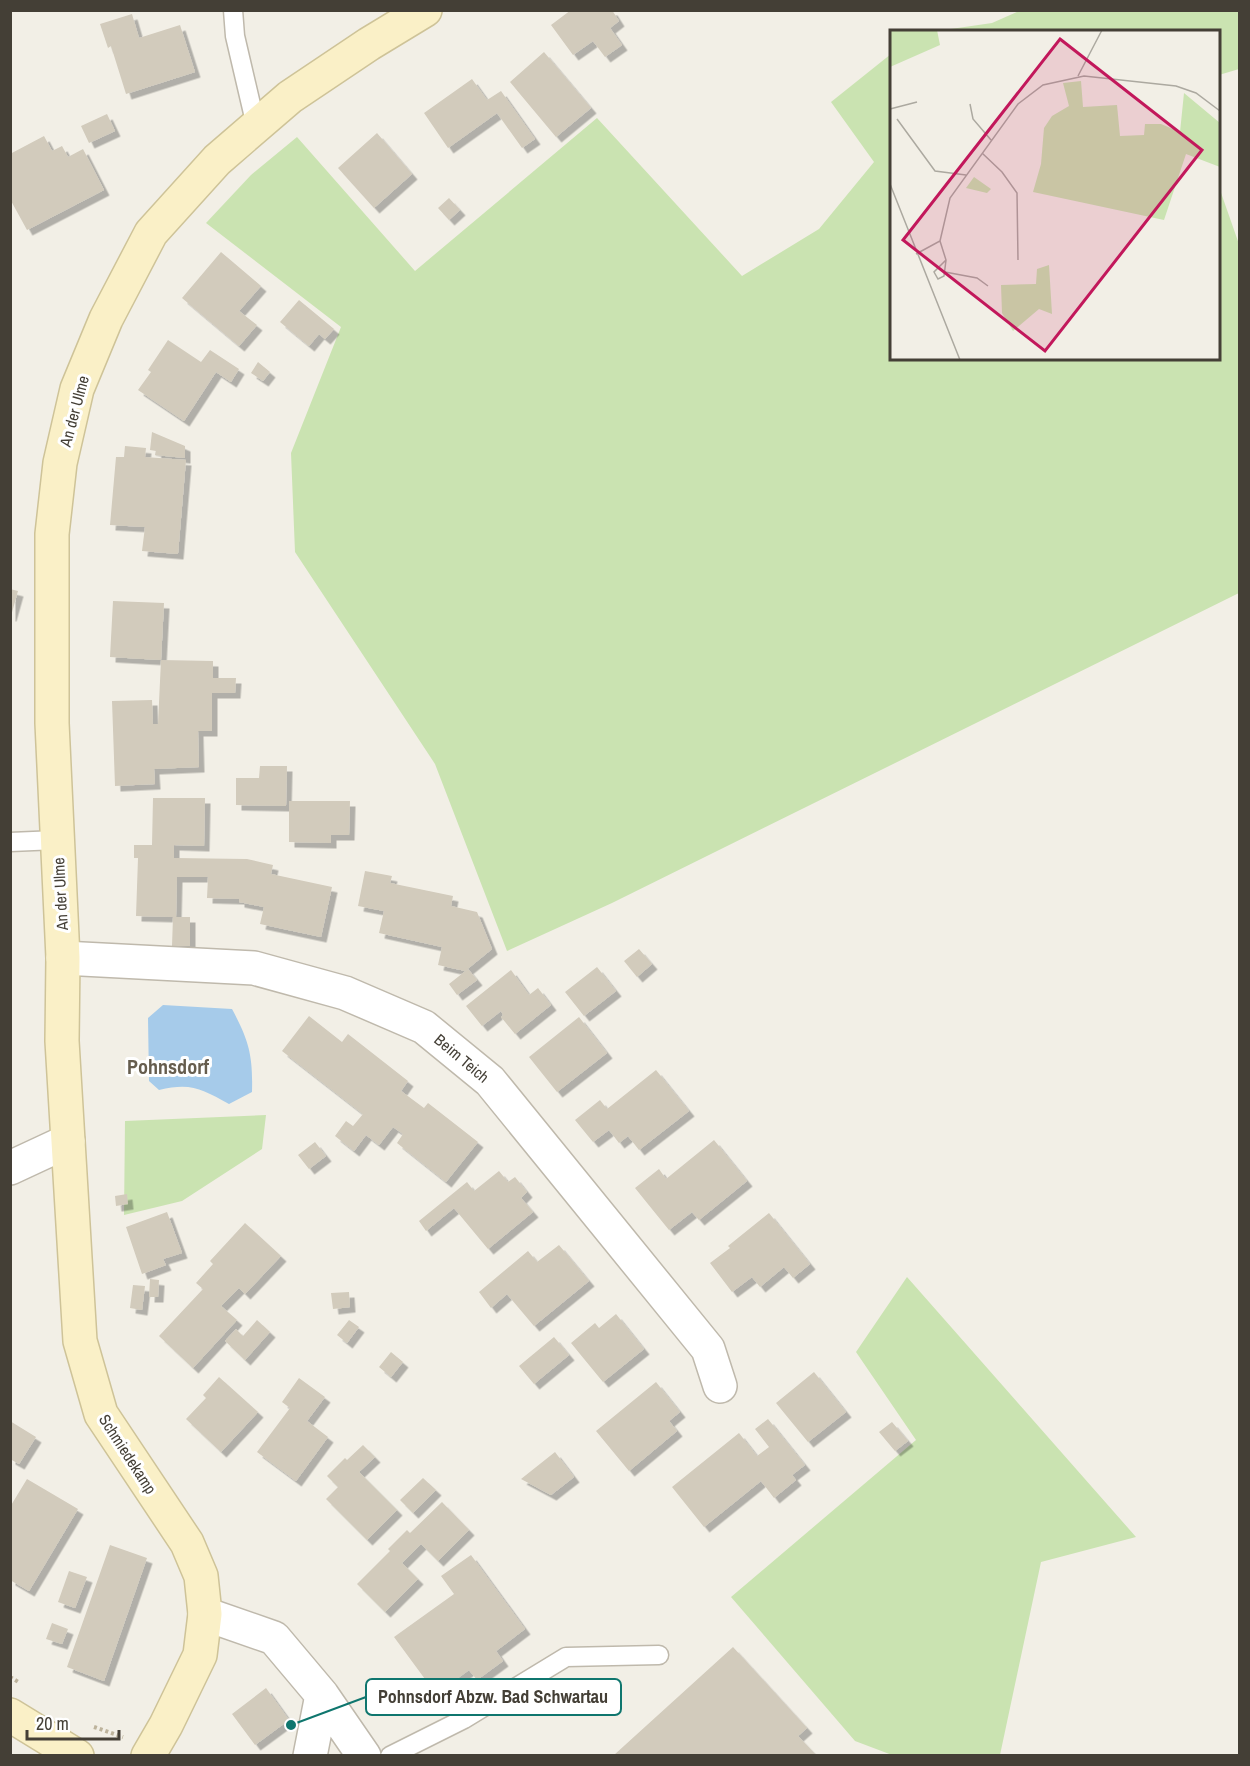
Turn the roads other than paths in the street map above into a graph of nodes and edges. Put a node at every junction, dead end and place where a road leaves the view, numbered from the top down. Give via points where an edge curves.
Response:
1 (233, 10) edge
2 (425, 10) edge
3 (256, 126) junction
4 (57, 840) junction
5 (10, 842) edge
6 (63, 958) junction
7 (68, 1141) junction
8 (10, 1168) edge
9 (720, 1386) dead end
10 (205, 1614) junction
11 (659, 1655) dead end
12 (322, 1695) junction
13 (10, 1715) edge
14 (149, 1754) edge
15 (77, 1755) edge
16 (310, 1755) edge
17 (364, 1755) edge
18 (390, 1755) edge

1 - 3 lane via 235,36
2 - 3 main road, An der Ulme via 349,57
3 - 4 main road, An der Ulme via 217,160 151,233 106,319 77,389 60,463 52,534 52,723
4 - 5 lane
4 - 6 main road, An der Ulme
6 - 7 main road, Schmiedekamp via 62,1041
6 - 9 street, Beim Teich via 254,968 345,993 423,1027 490,1081 526,1122 708,1349
7 - 8 street
7 - 10 main road, Schmiedekamp via 80,1341 101,1414 187,1543 201,1576
10 - 12 street via 274,1638
10 - 14 main road, Schmiedekamp via 200,1654
11 - 18 lane via 566,1657 464,1719
12 - 16 street
12 - 17 street
13 - 15 main road

